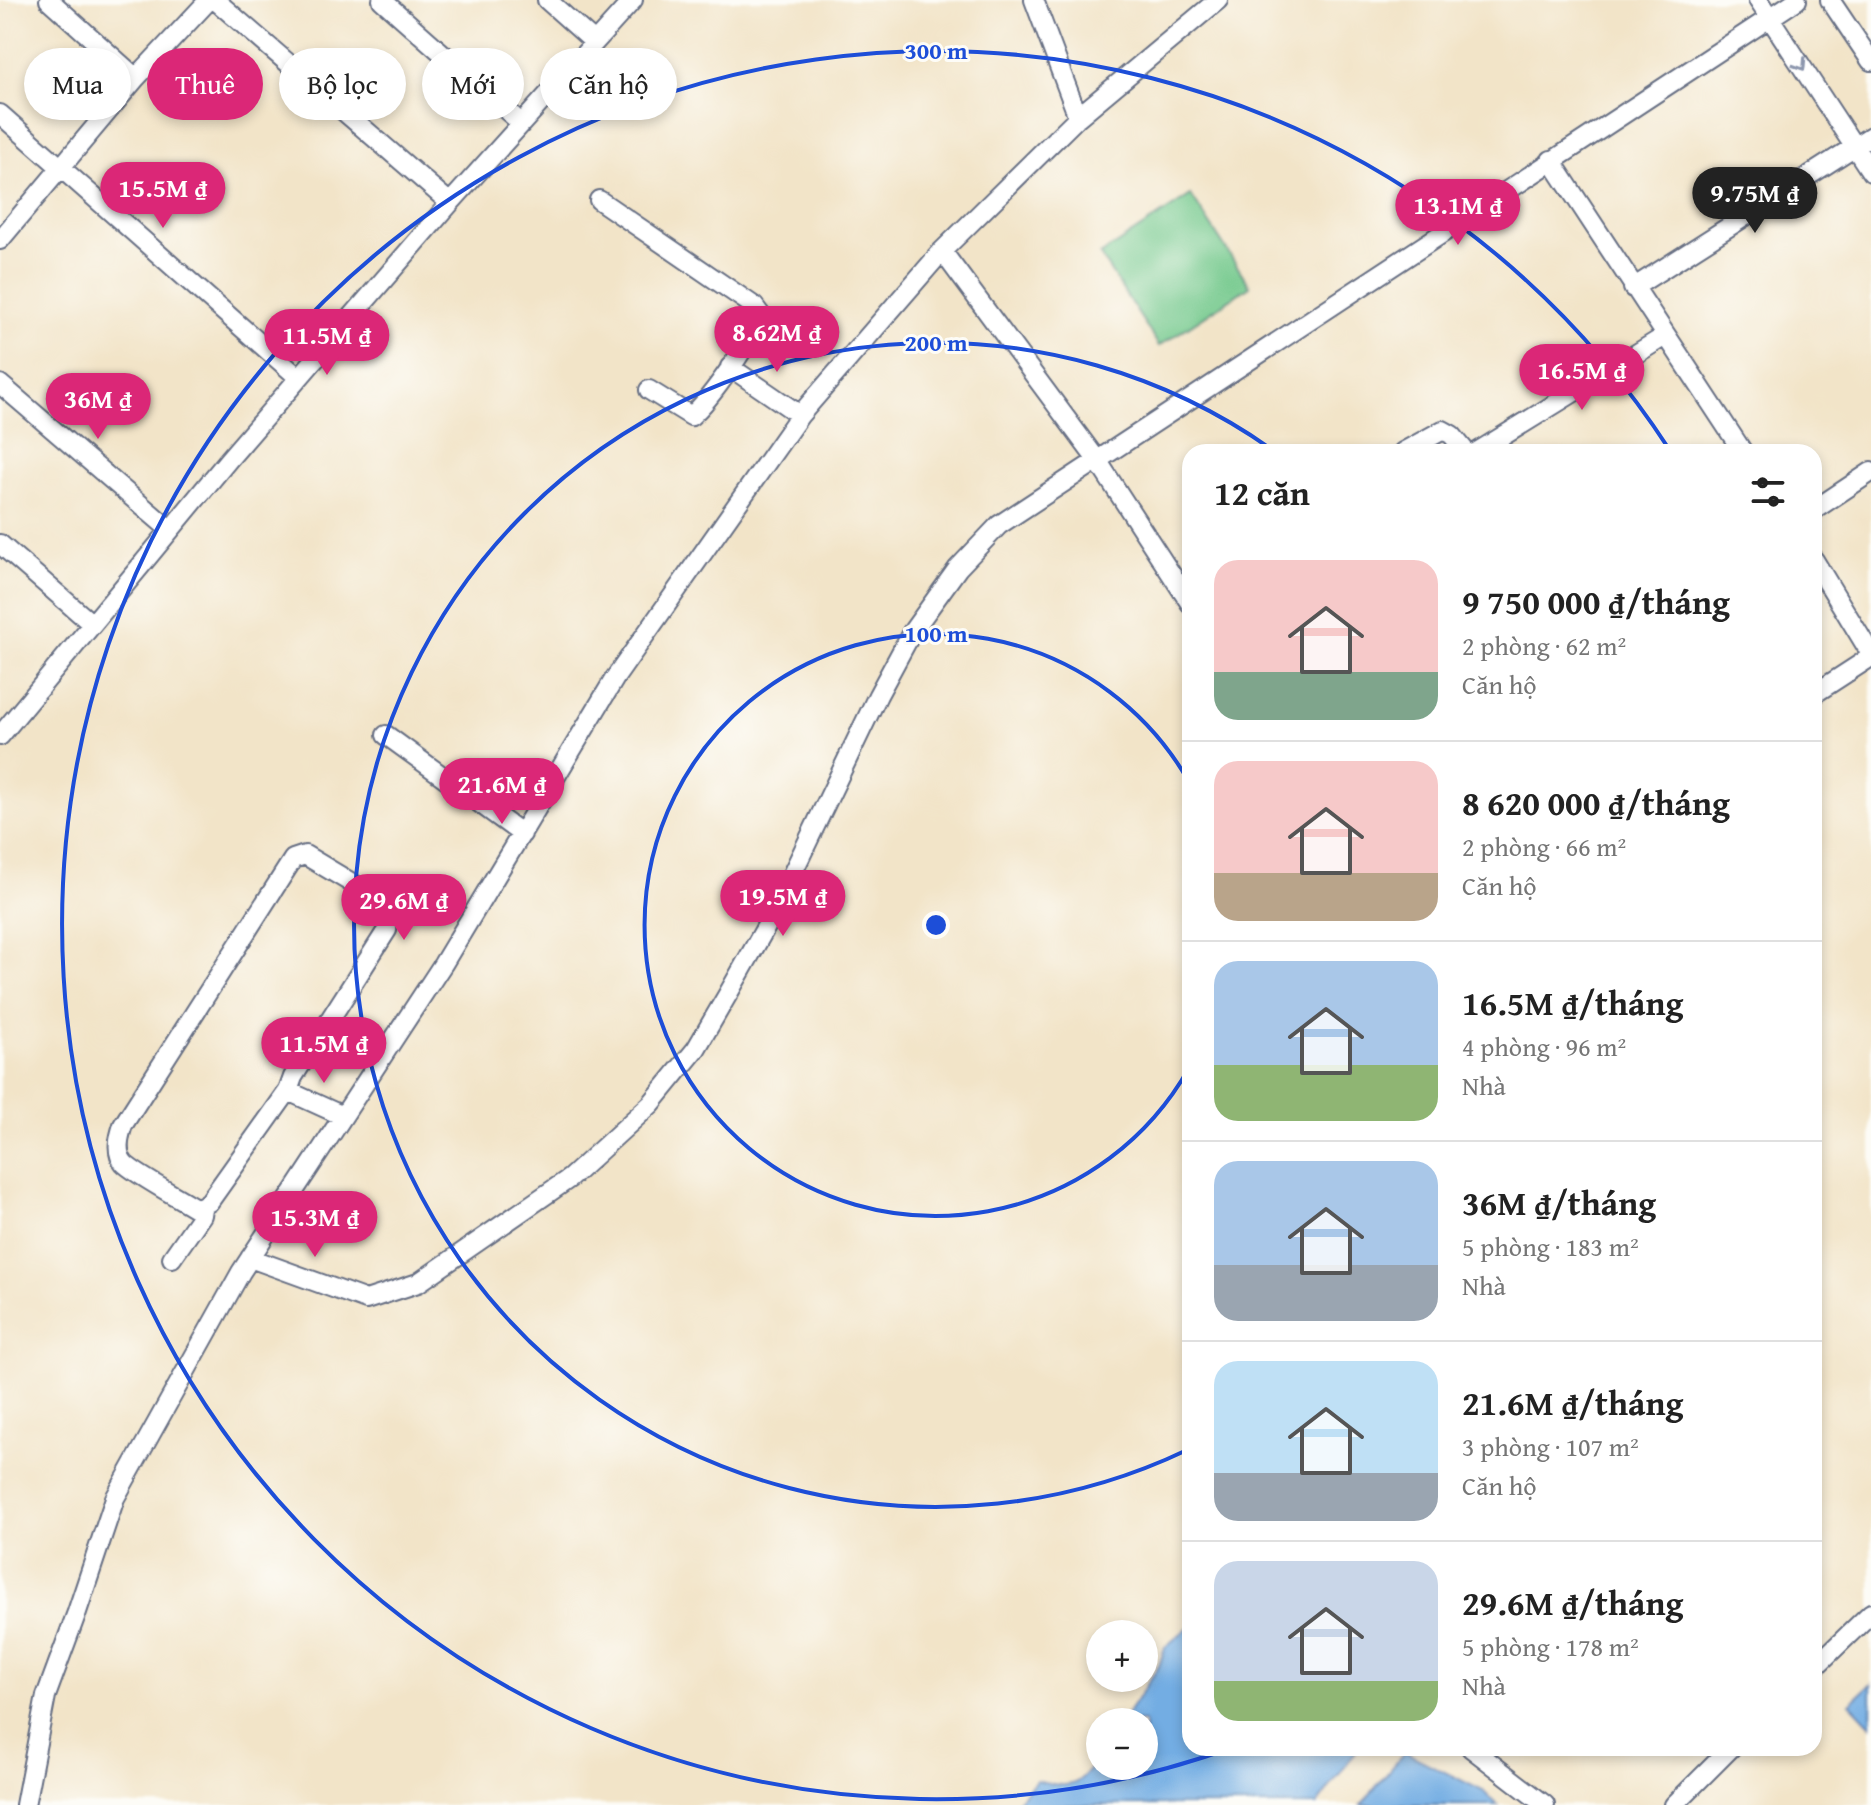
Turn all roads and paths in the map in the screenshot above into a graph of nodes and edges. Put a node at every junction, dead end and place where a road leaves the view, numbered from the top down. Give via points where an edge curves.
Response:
1 (49, 0) edge
2 (212, 0) edge
3 (382, 0) edge
4 (547, 0) edge
5 (633, 0) edge
6 (1034, 0) edge
7 (1218, 0) edge
8 (1758, 0) edge
9 (1797, 0) edge
10 (1830, 0) edge
11 (1770, 18) junction
12 (593, 41) junction
13 (1871, 61) edge
14 (136, 78) junction
15 (0, 114) edge
16 (1078, 117) junction
17 (521, 123) junction
18 (1871, 136) edge
19 (1854, 147) junction
20 (1551, 160) junction
21 (61, 168) junction
22 (1871, 172) edge
23 (599, 200) dead end
24 (450, 203) junction
25 (0, 240) edge
26 (942, 251) junction
27 (1633, 288) junction
28 (1665, 336) junction
29 (730, 367) junction
30 (299, 378) junction
31 (0, 384) edge
32 (649, 390) dead end
33 (800, 415) junction
34 (1418, 444) edge
35 (1459, 444) edge
36 (1490, 444) edge
37 (1738, 444) edge
38 (1097, 460) junction
39 (1871, 472) edge
40 (1822, 505) edge
41 (169, 529) junction
42 (0, 544) edge
43 (1822, 573) edge
44 (1182, 584) edge
45 (92, 624) junction
46 (1871, 655) edge
47 (1822, 689) edge
48 (2, 731) edge
49 (386, 735) dead end
50 (522, 834) junction
51 (288, 1091) junction
52 (343, 1116) junction
53 (203, 1208) junction
54 (172, 1258) dead end
55 (250, 1258) junction
56 (1871, 1613) edge
57 (1822, 1660) edge
58 (1481, 1756) edge
59 (1723, 1756) edge
60 (25, 1805) edge
61 (1545, 1805) edge
62 (1674, 1805) edge

1 - 14 street
2 - 14 street
2 - 24 street
3 - 17 street
4 - 12 street
5 - 12 street
6 - 16 street
7 - 16 street
8 - 11 street
9 - 11 street
10 - 13 street
11 -> 19 street
11 - 20 street
12 - 17 street
14 - 21 street
15 - 21 street
16 - 26 street
17 - 24 street
18 - 19 street
19 - 22 street
19 - 27 street
20 - 27 street
20 - 38 street
21 - 25 street
21 - 30 street
23 - 29 street via 754,306 760,314 757,324
24 - 30 street
26 - 33 street
26 - 38 street
27 - 28 street
28 - 36 street
28 - 37 street
29 - 32 street via 691,416
29 - 33 street
30 - 41 street
31 - 41 street
33 - 50 street via 615,678
34 - 35 street via 1443,430
38 - 44 street
38 - 55 street via 999,525 958,568 912,632 757,943 696,1049 651,1104 570,1178 418,1283 366,1300
39 - 40 street
41 - 45 street
42 - 45 street
43 - 46 street
45 - 48 street
46 - 47 street
49 - 50 street
50 - 52 street
51 - 52 street
51 - 53 street
51 - 53 street via 387,930 388,918 382,901 305,855 293,859 119,1136 125,1164
52 - 55 street
53 - 54 street
55 - 60 street via 115,1498 46,1696
56 - 57 street
58 - 61 street
59 - 62 street

